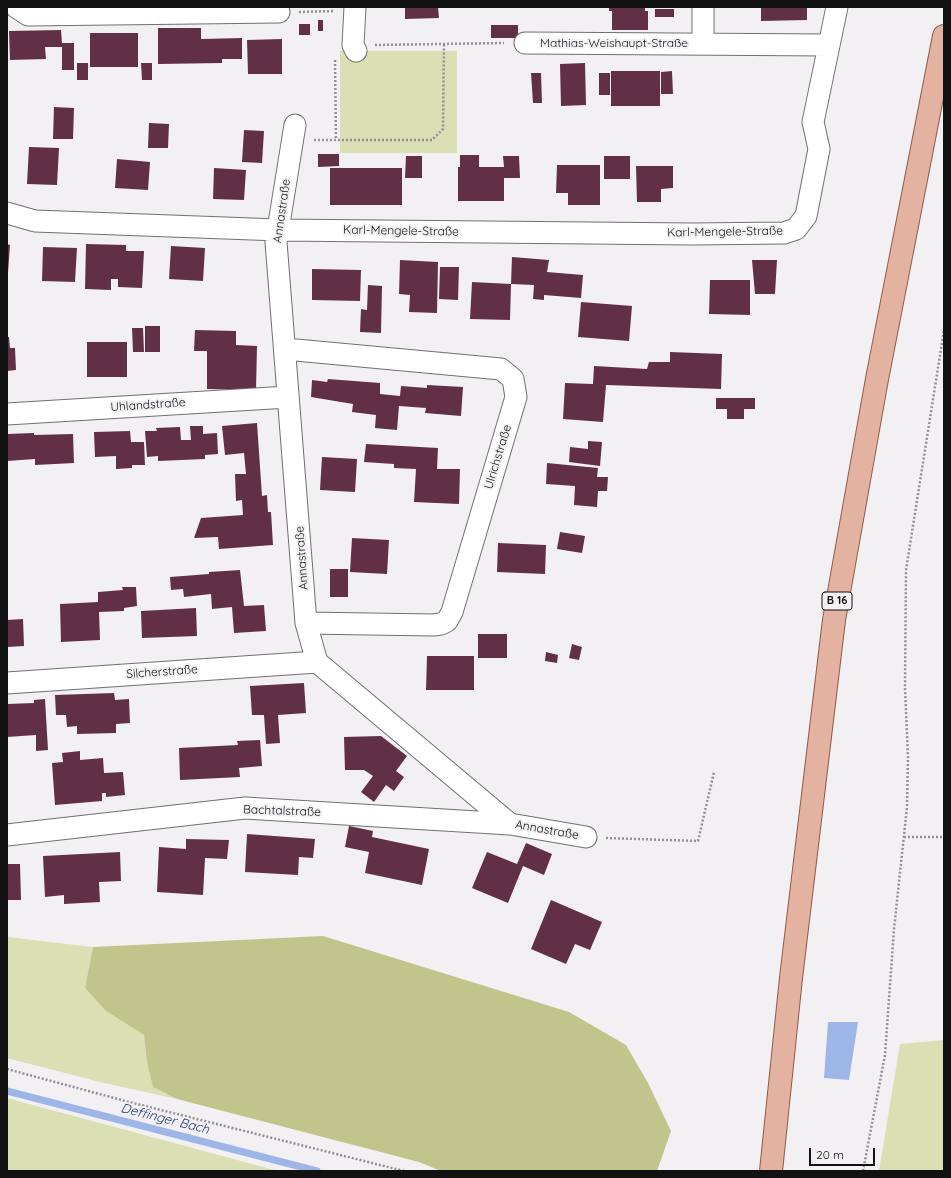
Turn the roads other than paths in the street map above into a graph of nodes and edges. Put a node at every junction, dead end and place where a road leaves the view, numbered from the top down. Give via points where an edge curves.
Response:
1 (16, 7) edge
2 (355, 7) edge
3 (703, 7) edge
4 (836, 7) edge
5 (279, 12) road end
6 (944, 36) edge
7 (525, 43) road end
8 (703, 44) junction
9 (829, 45) junction
10 (363, 48) road end
11 (294, 132) road end
12 (7, 213) edge
13 (279, 230) junction
14 (285, 350) junction
15 (288, 396) junction
16 (7, 414) edge
17 (306, 623) junction
18 (317, 662) junction
19 (7, 683) edge
20 (510, 824) junction
21 (7, 835) edge
22 (586, 837) road end
23 (771, 1171) edge

1 - 5 street via 28,15
2 - 10 street via 353,45
3 - 8 street, Mathias-Weishaupt-Straße
4 - 9 street
6 - 23 main road, B 16 via 877,379 834,620 791,978
7 - 8 street, Mathias-Weishaupt-Straße
8 - 9 street, Mathias-Weishaupt-Straße
9 - 13 street, Karl-Mengele-Straße via 813,122 818,155 806,216 796,229 784,232 693,234
11 - 13 street, Annastraße
12 - 13 street, Karl-Mengele-Straße via 35,221
13 - 14 street, Annastraße via 276,242
14 - 15 street, Annastraße
14 - 17 street, Ulrichstraße via 501,369 513,379 516,396 447,621 440,624
15 - 16 street, Uhlandstraße
15 - 17 street, Annastraße
17 - 18 street, Annastraße
18 - 19 street, Silcherstraße
18 - 20 street, Annastraße
20 - 21 street, Bachtalstraße via 245,808
20 - 22 street, Annastraße

